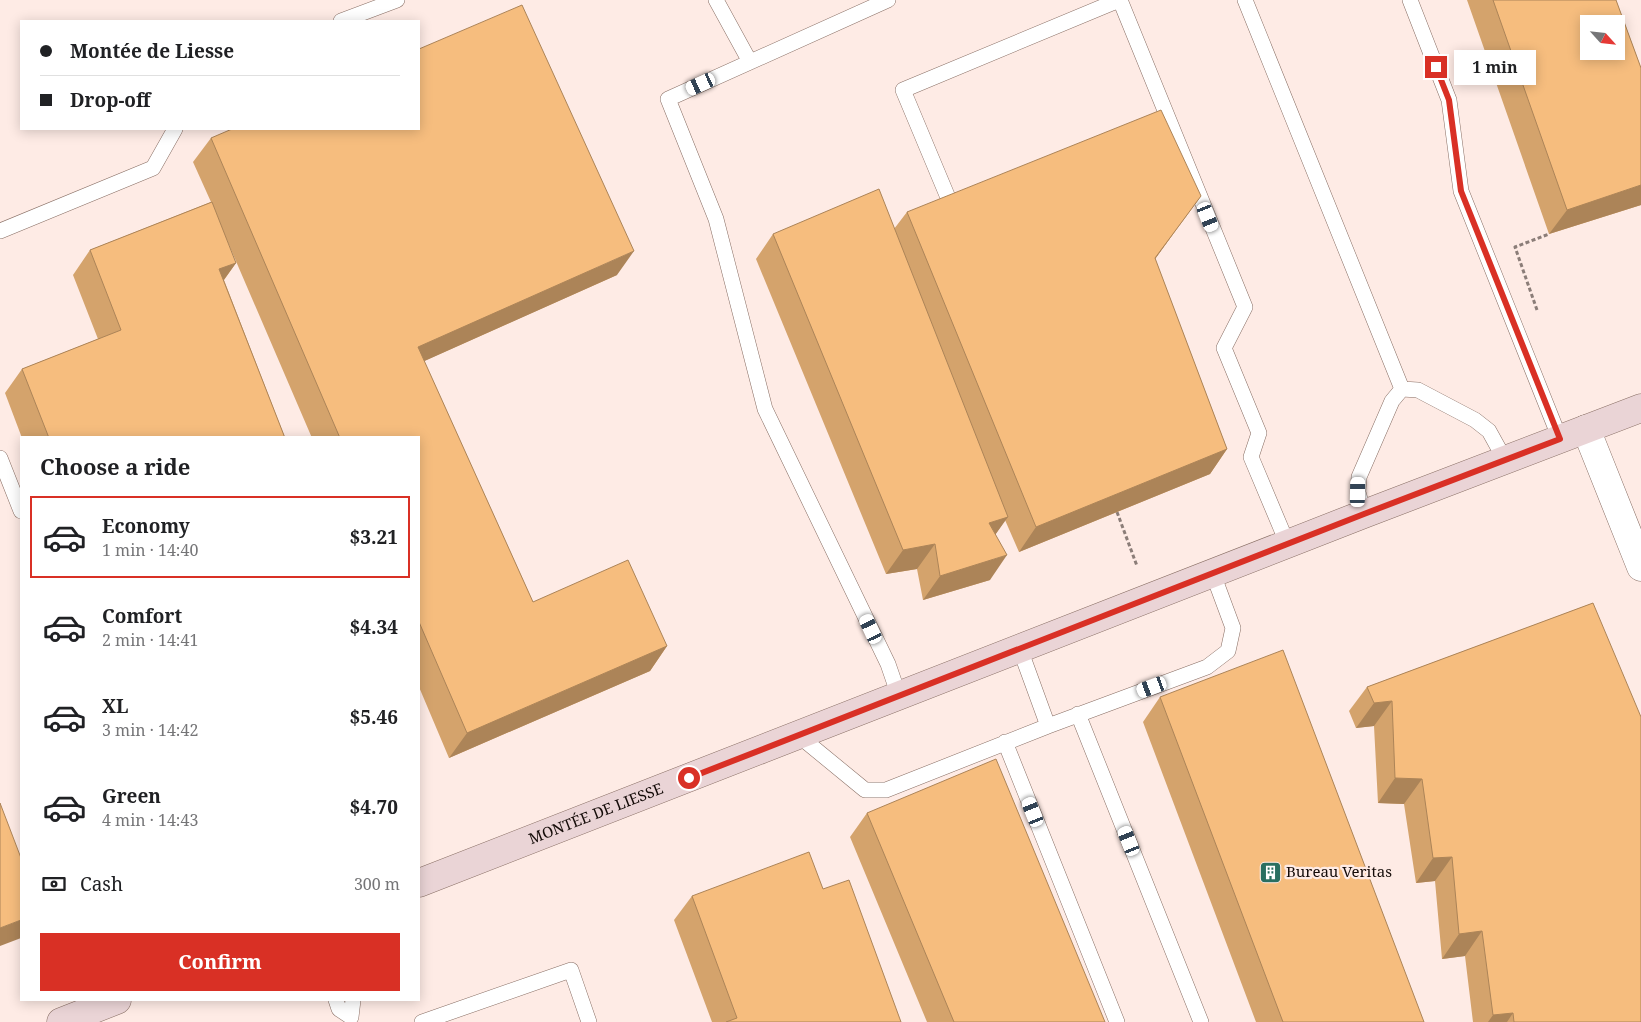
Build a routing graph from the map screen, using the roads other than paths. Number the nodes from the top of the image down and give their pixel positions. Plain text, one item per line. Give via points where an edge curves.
1 (396, 0) edge
2 (716, 0) edge
3 (888, 0) edge
4 (1119, 0) edge
5 (1245, 0) edge
6 (1410, 0) edge
7 (344, 20) edge
8 (750, 62) junction
9 (174, 130) edge
10 (948, 200) edge
11 (0, 231) edge
12 (1402, 388) junction
13 (1641, 408) edge
14 (1586, 429) junction
15 (1560, 439) junction
16 (0, 458) edge
17 (1505, 460) junction
18 (20, 509) edge
19 (1364, 514) junction
20 (1288, 545) junction
21 (1641, 567) edge
22 (1213, 574) junction
23 (1020, 649) junction
24 (899, 696) junction
25 (1078, 714) junction
26 (1048, 726) junction
27 (798, 736) junction
28 (1005, 742) junction
29 (420, 883) edge
30 (336, 1001) edge
31 (353, 1001) edge
32 (105, 1010) edge
33 (352, 1019) edge
34 (61, 1022) edge
35 (422, 1022) edge
36 (589, 1022) edge
37 (1117, 1022) edge
38 (1201, 1022) edge

1 - 7 lane
2 - 8 lane
3 - 8 lane
4 - 10 lane via 903,90
4 - 20 lane via 1245,307 1224,348 1259,434 1251,457
5 - 12 lane
6 - 15 lane via 1449,100 1461,191
8 - 24 lane via 668,99 716,219 765,409 888,664
9 - 11 lane via 153,168
12 - 17 lane via 1418,390 1475,420 1489,431
12 - 19 lane via 1392,401 1359,477 1358,492
13 - 14 street, MONTÉE DE LIESSE
14 - 15 street, MONTÉE DE LIESSE
14 - 21 street
15 - 17 street, MONTÉE DE LIESSE
16 - 18 lane
17 - 19 street, MONTÉE DE LIESSE
19 - 20 street, MONTÉE DE LIESSE
20 - 22 street, MONTÉE DE LIESSE
22 - 23 street, MONTÉE DE LIESSE
22 - 25 lane via 1233,628 1228,651 1207,667
23 - 24 street, MONTÉE DE LIESSE
23 - 26 lane
24 - 27 street, MONTÉE DE LIESSE
25 - 26 lane
25 - 38 lane
26 - 28 lane
27 - 28 lane via 865,790 886,790
27 - 29 street, MONTÉE DE LIESSE
28 - 37 lane
30 - 33 lane via 339,1009
31 - 33 lane
32 - 34 street
35 - 36 lane via 571,970

